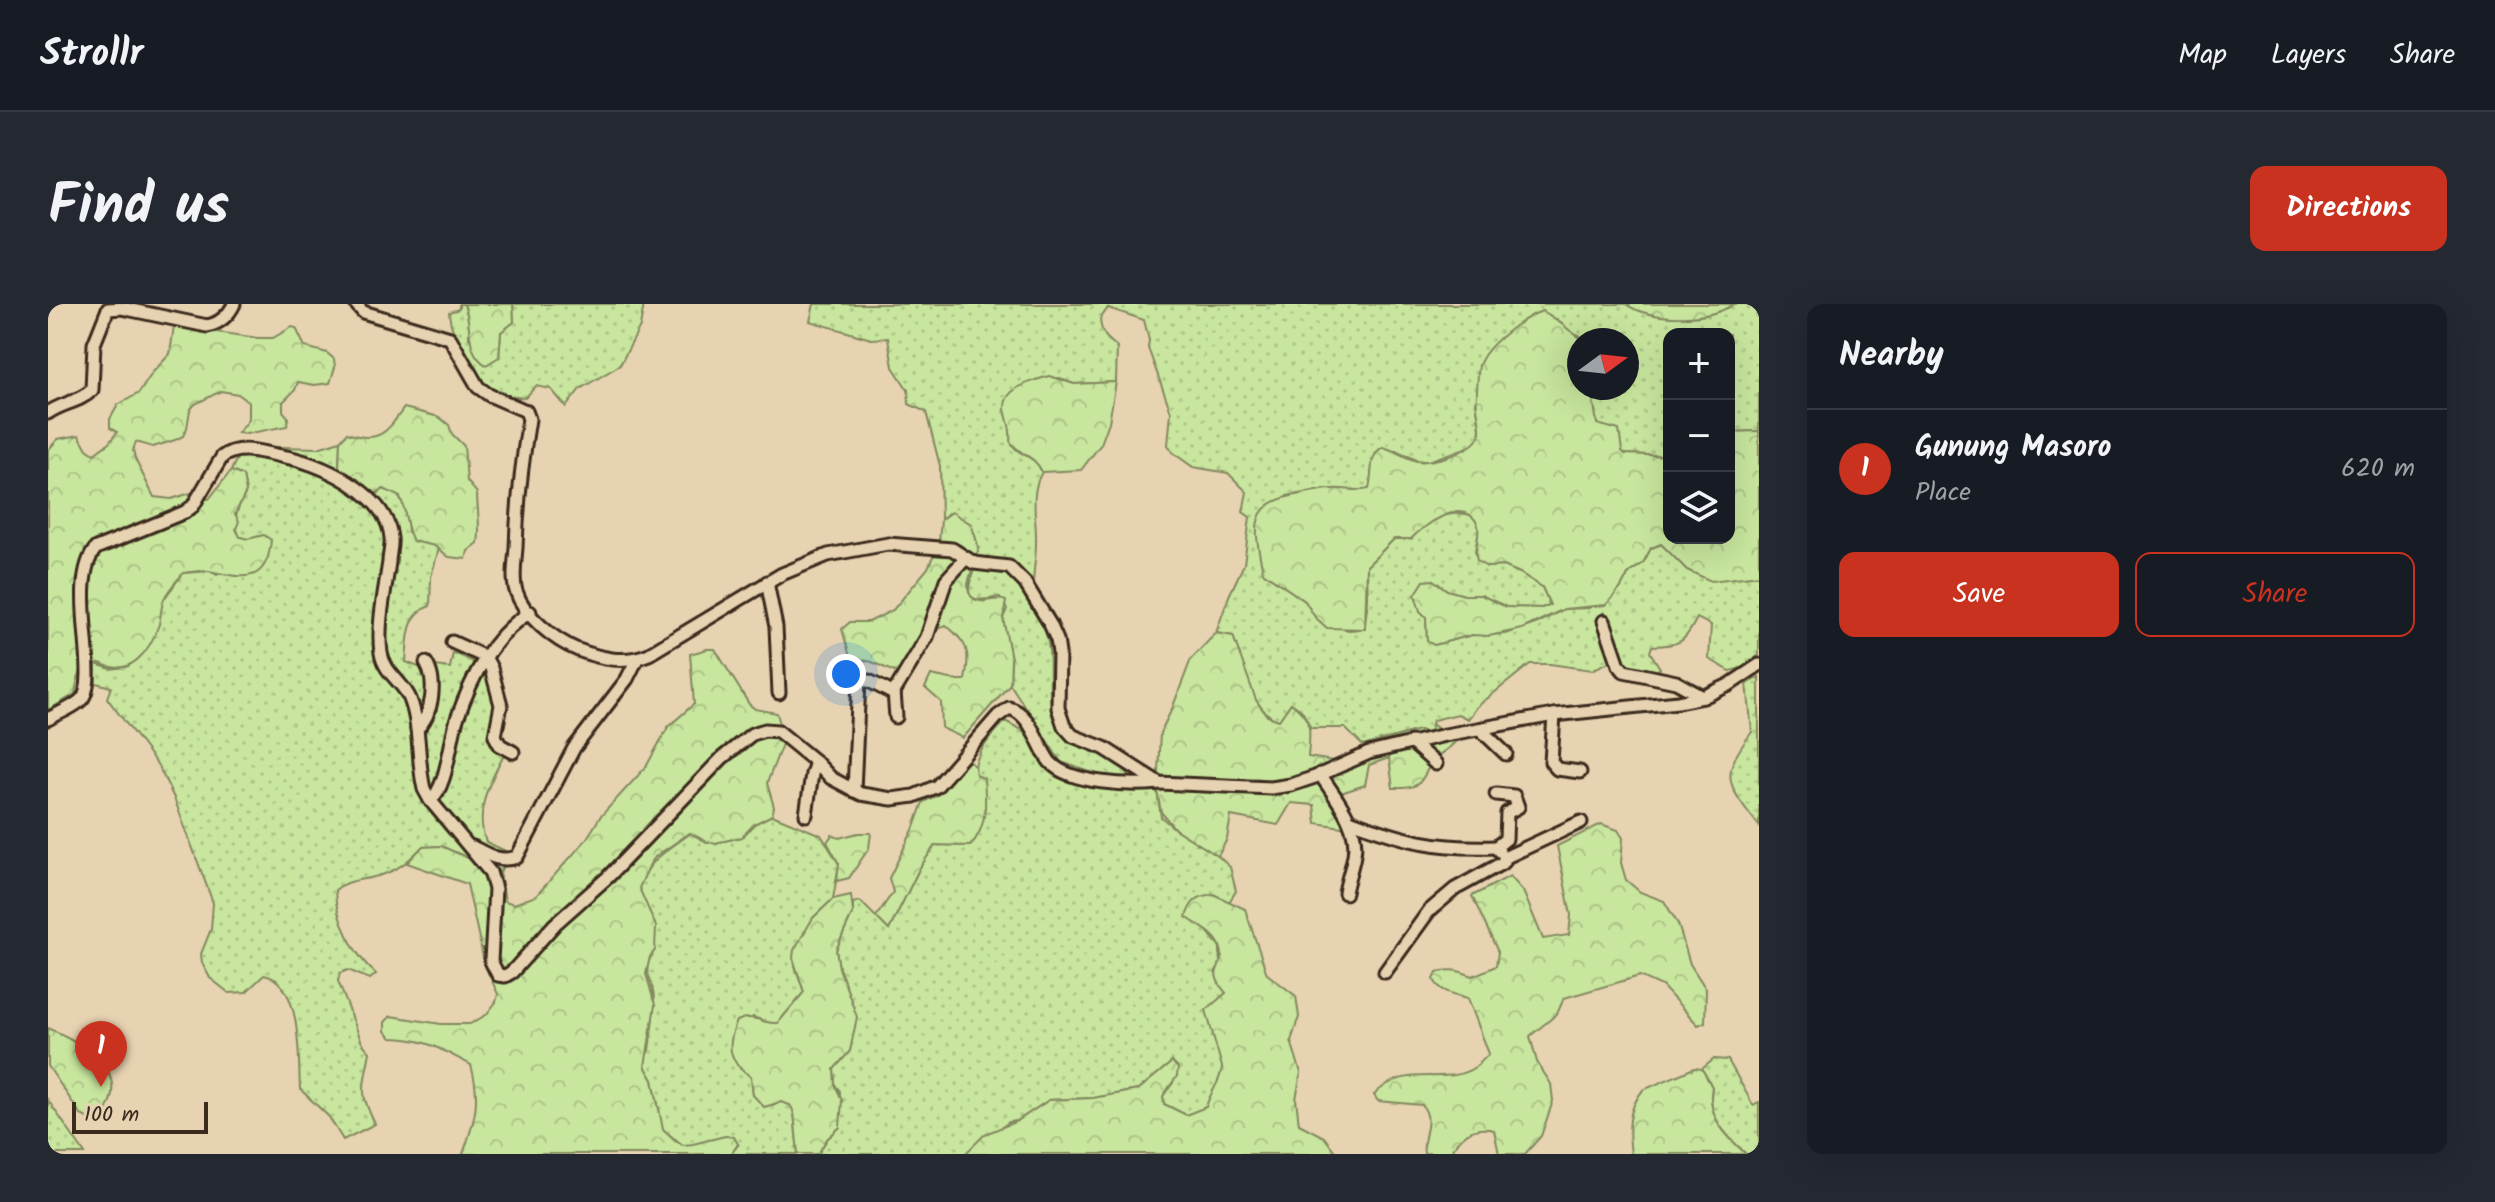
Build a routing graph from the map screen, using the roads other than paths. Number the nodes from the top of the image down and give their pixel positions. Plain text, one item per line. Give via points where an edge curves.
1 (234, 304) edge
2 (356, 304) edge
3 (48, 413) edge
4 (966, 558) junction
5 (767, 582) junction
6 (530, 612) junction
7 (1604, 621) dead end
8 (452, 642) dead end
9 (485, 657) junction
10 (637, 659) junction
11 (426, 663) dead end
12 (1759, 665) edge
13 (779, 693) dead end
14 (894, 694) junction
15 (1703, 697) junction
16 (1554, 715) junction
17 (896, 717) dead end
18 (48, 719) edge
19 (417, 729) junction
20 (1480, 729) junction
21 (1411, 742) junction
22 (513, 752) dead end
23 (1506, 754) dead end
24 (816, 762) junction
25 (1436, 764) dead end
26 (1580, 772) dead end
27 (1320, 774) junction
28 (1159, 783) junction
29 (854, 791) junction
30 (1496, 794) dead end
31 (430, 800) junction
32 (806, 815) dead end
33 (1349, 820) junction
34 (1581, 822) dead end
35 (467, 844) junction
36 (1496, 847) junction
37 (1504, 858) junction
38 (1345, 893) dead end
39 (1385, 972) dead end

1 - 3 street via 207,326 108,309 94,344 92,390
2 - 6 street via 363,312 450,338 478,387 527,413 515,584
4 - 5 street via 946,548 873,545 828,555
4 - 14 street via 946,580 927,637
4 - 28 street via 1014,570 1050,624 1059,653 1058,708 1067,730
5 - 10 street
5 - 13 street via 776,627
6 - 9 street via 499,636
6 - 10 street via 549,633 576,649 609,659
7 - 15 street via 1624,671 1676,682
8 - 9 street
9 - 22 street via 501,705 495,736
9 - 31 street via 458,717 440,788
10 - 35 street via 574,748 517,857 498,859
11 - 19 street via 432,695
12 - 15 street
14 - 17 street
14 - 29 street via 859,681
15 - 16 street
16 - 20 street
16 - 26 street via 1551,762 1557,769
18 - 19 street via 82,700 86,690 83,605 88,558 96,548 185,512 222,457 244,449 337,475 376,504 391,537 383,661 409,696
19 - 31 street via 421,778
20 - 21 street
20 - 23 street
21 - 25 street
21 - 27 street
24 - 29 street
24 - 32 street
24 - 35 street via 778,731 745,738 505,976 498,975 491,961 495,889 490,872
27 - 28 street via 1271,788
27 - 33 street
28 - 29 street via 1072,777 1051,762 1019,712 1009,708 937,786 892,799
30 - 36 street via 1514,796 1518,803 1507,813 1506,839
31 - 35 street
33 - 36 street via 1402,840 1457,849
33 - 38 street via 1355,847
34 - 37 street
36 - 37 street
37 - 39 street via 1429,911

